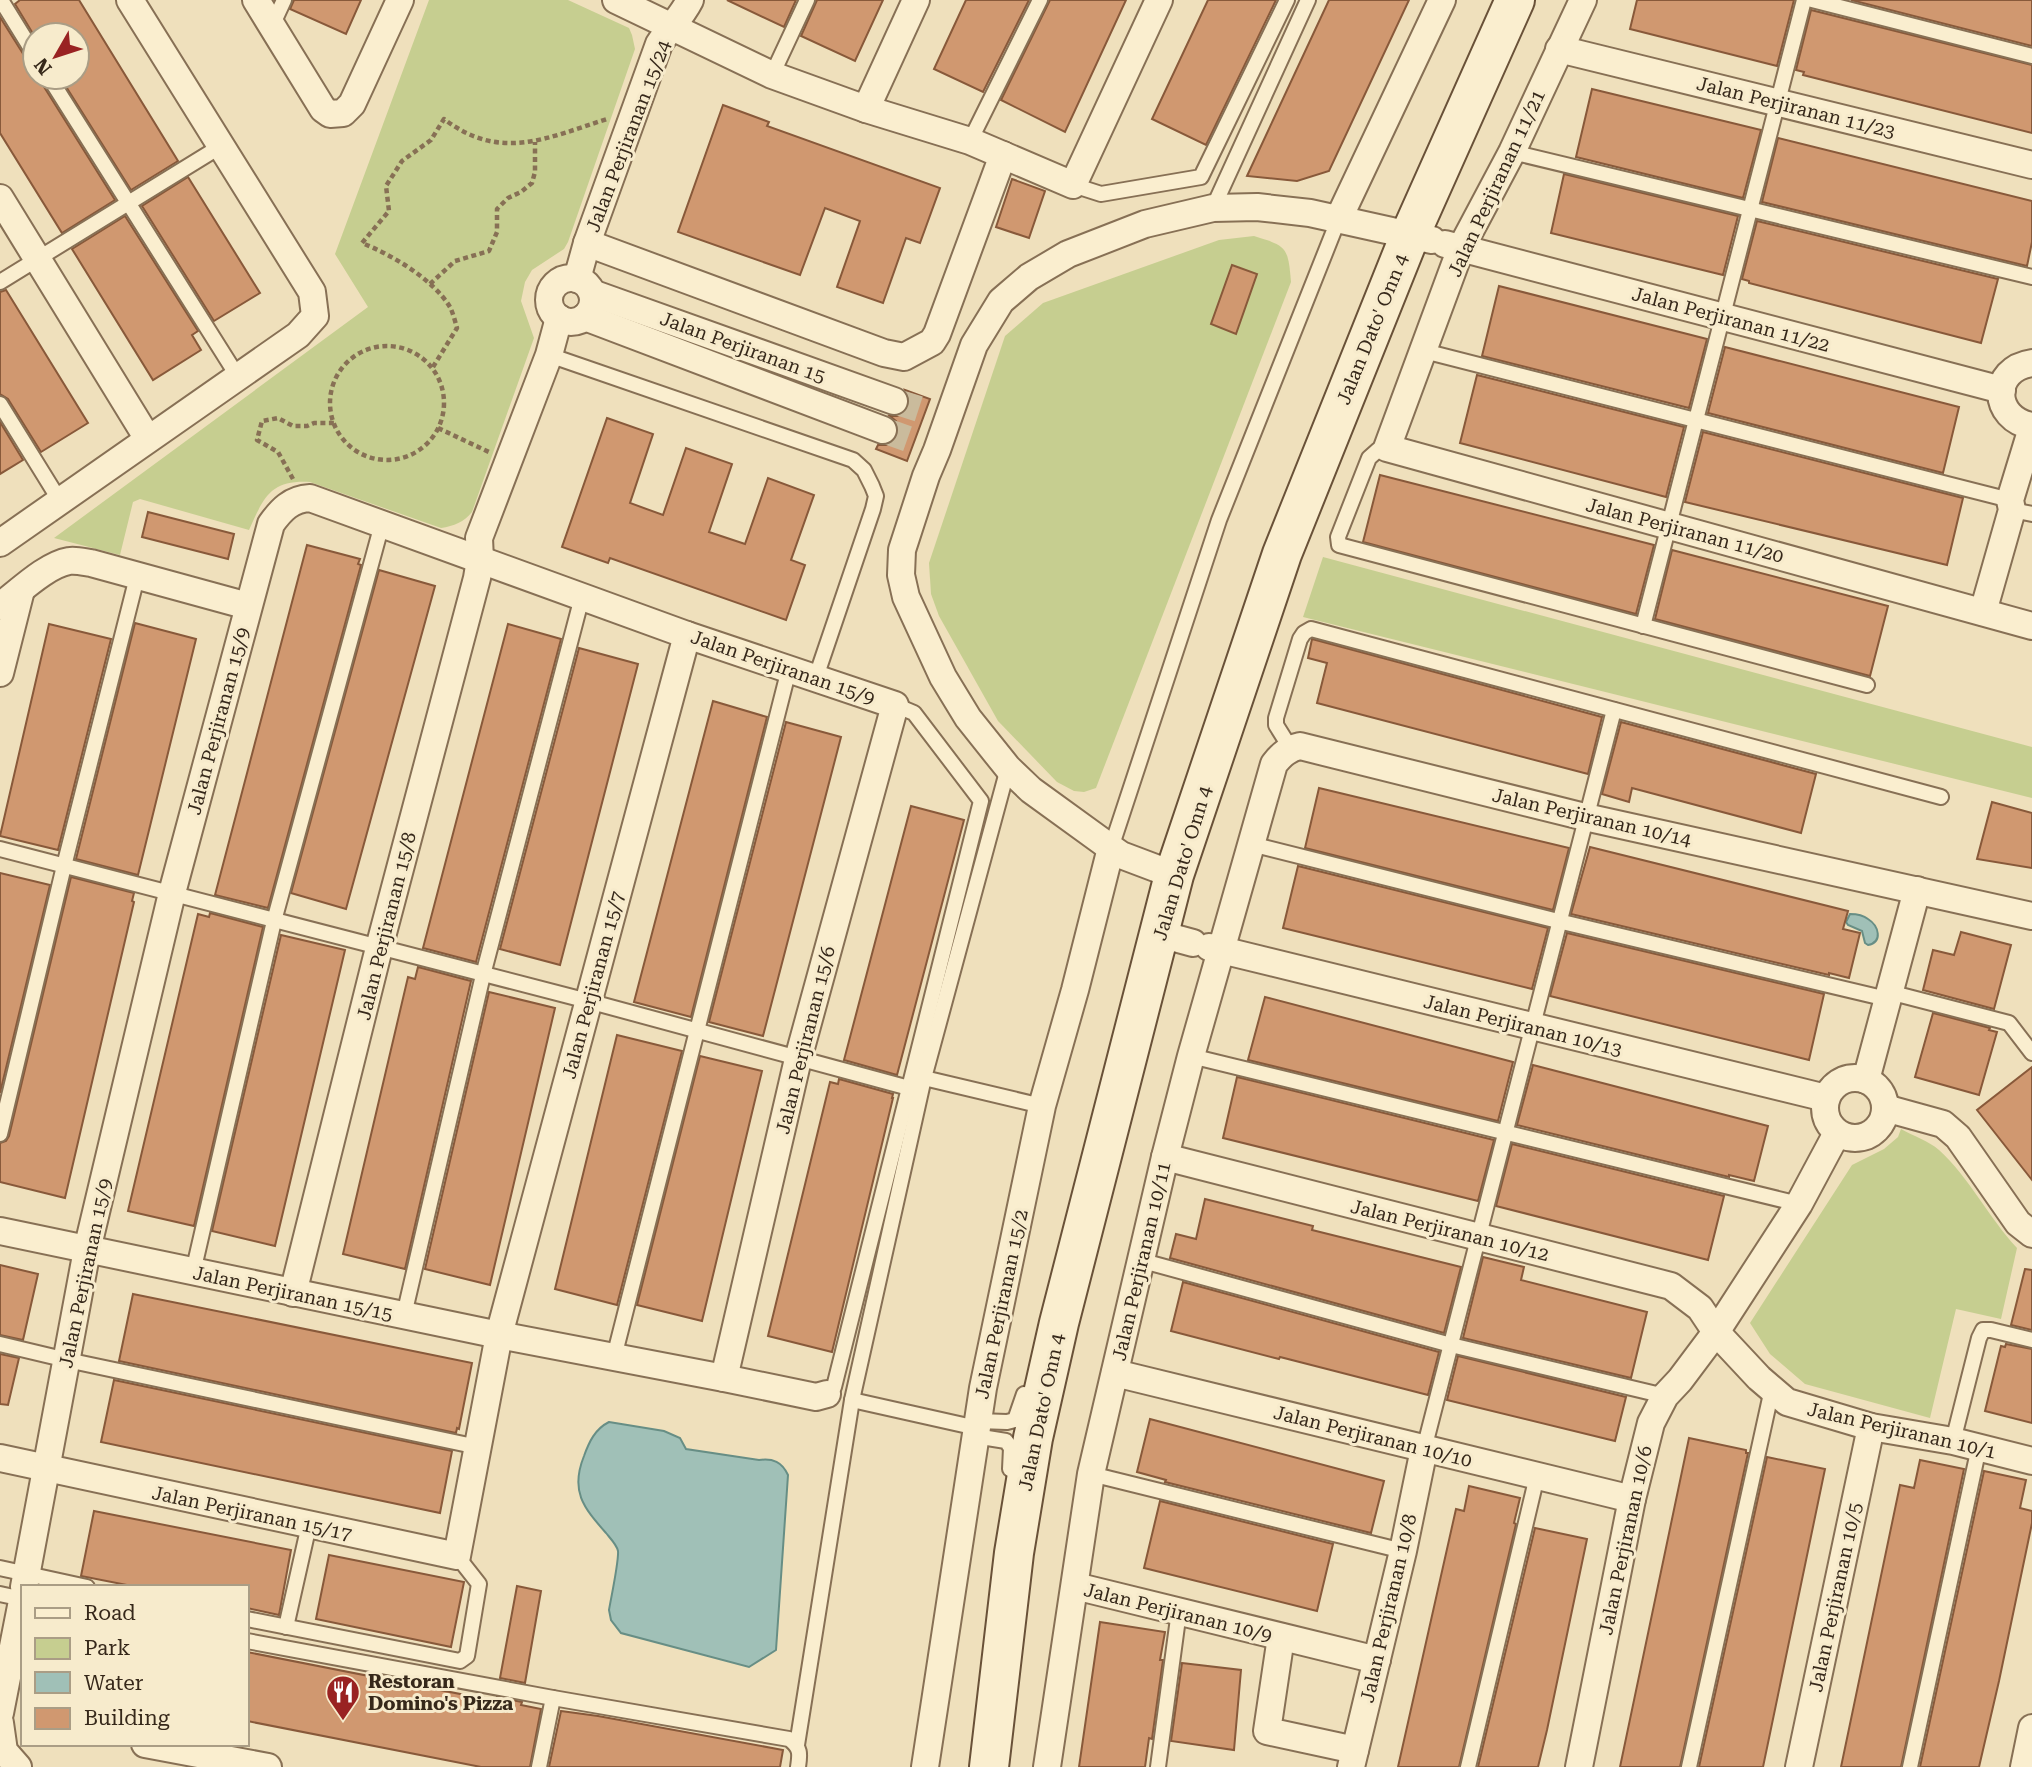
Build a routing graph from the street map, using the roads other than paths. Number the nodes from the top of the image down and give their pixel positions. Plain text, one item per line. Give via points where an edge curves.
1 (1, 0) edge
2 (130, 0) edge
3 (256, 0) edge
4 (284, 0) edge
5 (400, 0) edge
6 (616, 0) edge
7 (690, 0) edge
8 (807, 0) edge
9 (916, 0) edge
10 (1040, 0) edge
11 (1159, 0) edge
12 (1287, 0) edge
13 (1308, 0) edge
14 (1442, 0) edge
15 (1515, 0) edge
16 (1583, 0) edge
17 (1804, 0) edge
18 (1811, 0) edge
19 (272, 26) junction
20 (670, 27) junction
21 (21, 32) edge
22 (1559, 49) junction
23 (2032, 55) edge
24 (772, 75) junction
25 (58, 91) edge
26 (1778, 103) junction
27 (866, 109) junction
28 (970, 141) junction
29 (221, 146) junction
30 (1512, 152) junction
31 (1003, 155) junction
32 (2032, 166) edge
33 (1073, 185) junction
34 (0, 198) edge
35 (128, 203) junction
36 (1213, 208) junction
37 (1751, 210) junction
38 (1339, 218) junction
39 (1436, 241) junction
40 (587, 243) junction
41 (38, 259) junction
42 (2032, 277) edge
43 (0, 282) edge
44 (578, 302) junction
45 (1723, 317) junction
46 (1424, 351) junction
47 (549, 355) junction
48 (2032, 363) edge
49 (238, 377) junction
50 (2001, 390) junction
51 (894, 401) tunnel mouth
52 (0, 404) edge
53 (1697, 420) junction
54 (2032, 427) edge
55 (883, 430) tunnel mouth
56 (148, 439) junction
57 (1387, 448) junction
58 (508, 461) joint
59 (60, 501) junction
60 (2018, 508) edge
61 (382, 524) junction
62 (1669, 526) junction
63 (0, 543) edge
64 (480, 560) junction
65 (137, 577) junction
66 (582, 597) junction
67 (10, 598) edge
68 (248, 606) junction
69 (1983, 612) junction
70 (1643, 626) junction
71 (2032, 626) edge
72 (687, 635) junction
73 (789, 668) junction
74 (0, 673) edge
75 (816, 677) junction
76 (1867, 685) dead end
77 (895, 705) junction
78 (1614, 710) junction
79 (1282, 756) junction
80 (1008, 768) junction
81 (1941, 797) dead end
82 (1585, 817) junction
83 (1251, 844) junction
84 (1111, 848) junction
85 (0, 849) edge
86 (64, 866) junction
87 (1174, 875) junction
88 (1917, 890) junction
89 (172, 893) junction
90 (2032, 916) edge
91 (274, 921) junction
92 (1558, 921) junction
93 (1196, 944) junction
94 (379, 948) junction
95 (483, 975) junction
96 (1888, 996) junction
97 (588, 1001) junction
98 (1531, 1027) junction
99 (697, 1031) junction
100 (2032, 1053) edge
101 (1191, 1056) junction
102 (798, 1059) junction
103 (924, 1078) junction
104 (1866, 1080) junction
105 (909, 1088) junction
106 (1826, 1098) junction
107 (1042, 1106) junction
108 (1885, 1108) junction
109 (1504, 1133) junction
110 (1838, 1133) junction
111 (0, 1134) edge
112 (1166, 1157) junction
113 (1799, 1204) junction
114 (0, 1231) edge
115 (2032, 1234) edge
116 (1478, 1237) junction
117 (87, 1250) junction
118 (1143, 1261) junction
119 (192, 1272) junction
120 (293, 1293) junction
121 (404, 1315) junction
122 (1716, 1332) junction
123 (499, 1335) junction
124 (2032, 1340) edge
125 (0, 1344) edge
126 (1451, 1345) junction
127 (614, 1357) junction
128 (67, 1360) junction
129 (1115, 1373) junction
130 (1029, 1376) dead end
131 (724, 1378) junction
132 (1772, 1390) junction
133 (1665, 1396) junction
134 (840, 1397) junction
135 (1871, 1427) junction
136 (977, 1428) junction
137 (1953, 1441) junction
138 (478, 1447) junction
139 (1979, 1447) junction
140 (1424, 1449) junction
141 (0, 1458) edge
142 (2032, 1461) edge
143 (47, 1469) junction
144 (1091, 1474) junction
145 (1537, 1476) junction
146 (1632, 1499) junction
147 (309, 1525) junction
148 (1403, 1551) junction
149 (1014, 1553) junction
150 (457, 1556) junction
151 (0, 1568) edge
152 (25, 1585) edge
153 (1075, 1586) junction
154 (21, 1588) edge
155 (21, 1591) edge
156 (0, 1594) edge
157 (21, 1606) edge
158 (1179, 1611) junction
159 (248, 1619) edge
160 (286, 1627) junction
161 (1281, 1637) junction
162 (248, 1641) edge
163 (1377, 1660) junction
164 (553, 1698) junction
165 (0, 1715) edge
166 (21, 1720) edge
167 (0, 1723) edge
168 (2032, 1728) edge
169 (797, 1745) junction
170 (156, 1746) edge
171 (1353, 1759) edge
172 (18, 1767) edge
173 (268, 1767) edge
174 (539, 1767) edge
175 (798, 1767) edge
176 (925, 1767) edge
177 (989, 1767) edge
178 (1047, 1767) edge
179 (1158, 1767) edge
180 (1468, 1767) edge
181 (1579, 1767) edge
182 (1689, 1767) edge
183 (1799, 1767) edge
184 (1910, 1767) edge
185 (2024, 1767) edge

1 - 21 lane
2 - 29 street
3 - 19 street
4 - 19 lane
5 - 19 street via 352,104 343,113 330,114 323,109
6 - 20 street
7 - 20 street, Jalan Perjiranan 15/24
8 - 24 lane
9 - 27 street
10 - 28 lane
11 - 33 street
12 - 33 lane via 1201,177 1101,194
13 - 36 lane
14 - 38 street
15 - 39 main road, Jalan Dato' Onn 4
16 - 22 street, Jalan Perjiranan 11/21
17 - 26 lane
18 - 23 lane
20 - 24 street
20 - 40 street, Jalan Perjiranan 15/24 via 659,44
22 - 26 street, Jalan Perjiranan 11/23
22 - 30 street, Jalan Perjiranan 11/21
24 - 27 street
25 - 35 lane
26 - 32 street, Jalan Perjiranan 11/23
26 - 37 lane
27 - 28 street
28 - 31 street
29 - 35 lane
29 - 49 street via 312,292 315,316 298,335
30 - 37 lane
30 - 39 street, Jalan Perjiranan 11/21
31 - 33 street
31 - 40 street via 937,334 932,342 904,357 884,354
34 - 41 street
35 - 41 lane
35 - 49 lane
36 - 38 street, Jalan Perjiranan 11/22 via 1257,206
36 - 80 street, Jalan Perjiranan 11/22 via 1145,224 1068,254 1029,277 1001,301 974,345 926,445 926,476 902,550 906,597 943,677
37 - 42 lane
37 - 45 lane
38 - 39 street, Jalan Perjiranan 11/22
38 - 84 lane via 1219,520
39 - 45 street, Jalan Perjiranan 11/22
39 - 46 street, Jalan Perjiranan 11/21
39 - 87 main road, Jalan Dato' Onn 4 via 1282,554
40 - 44 street, Jalan Perjiranan 15/24
41 - 43 lane
41 - 56 street
44 - 47 street, Jalan Perjiranan 15/24
44 - 51 street, Jalan Perjiranan 15
44 - 55 street, Jalan Perjiranan 15
45 - 50 street, Jalan Perjiranan 11/22
45 - 53 lane
46 - 53 lane
46 - 57 street, Jalan Perjiranan 11/21
47 - 58 street, Jalan Perjiranan 15/24
47 - 75 lane via 853,460 864,470 876,496 873,509
48 - 50 street via 2009,373
49 - 56 street
50 - 54 street via 2001,400 2012,419
52 - 59 lane
53 - 60 lane
53 - 62 lane
54 - 60 street
56 - 59 street
57 - 62 street, Jalan Perjiranan 11/20
57 - 70 lane via 1369,458 1338,537 1339,545
58 - 64 street, Jalan Perjiranan 15/8 via 479,538
59 - 63 street
60 - 69 street
61 - 64 street, Jalan Perjiranan 15/9
61 - 68 street, Jalan Perjiranan 15/9 via 310,498 290,503 271,524
61 - 91 lane
62 - 69 street, Jalan Perjiranan 11/20
62 - 70 lane
64 - 66 street, Jalan Perjiranan 15/9
64 - 94 street, Jalan Perjiranan 15/8
65 - 67 street via 72,560 58,564
65 - 68 street
65 - 86 lane
66 - 72 street, Jalan Perjiranan 15/9
66 - 95 lane
67 - 74 street
68 - 89 street, Jalan Perjiranan 15/9
69 - 71 street, Jalan Perjiranan 11/20
70 - 76 lane
72 - 73 street, Jalan Perjiranan 15/9
72 - 97 street, Jalan Perjiranan 15/7
73 - 75 street, Jalan Perjiranan 15/9
73 - 99 lane
75 - 77 street, Jalan Perjiranan 15/9
77 - 102 street, Jalan Perjiranan 15/6
77 - 105 lane via 914,713 981,801
78 - 79 lane via 1311,629 1300,639 1276,718
78 - 81 lane
78 - 82 lane
79 - 82 street, Jalan Perjiranan 10/14 via 1300,746
79 - 83 street, Jalan Perjiranan 10/11
80 - 84 street, Jalan Perjiranan 11/22
80 - 103 lane
82 - 88 street, Jalan Perjiranan 10/14
82 - 92 lane
83 - 92 lane
83 - 93 street, Jalan Perjiranan 10/11
84 - 87 street, Jalan Perjiranan 11/22
84 - 107 street, Jalan Perjiranan 15/2
85 - 86 lane
86 - 89 lane
86 - 111 lane
87 - 93 main road, Jalan Dato' Onn 4
88 - 90 street, Jalan Perjiranan 10/14
88 - 96 street
89 - 91 lane
89 - 117 street, Jalan Perjiranan 15/9
91 - 94 lane
91 - 119 lane
92 - 96 lane
92 - 98 lane
93 - 98 street, Jalan Perjiranan 10/13
93 - 101 street, Jalan Perjiranan 10/11
93 - 149 main road, Jalan Dato' Onn 4 via 1050,1333
94 - 95 lane
94 - 120 street, Jalan Perjiranan 15/8
95 - 97 lane
95 - 121 lane
96 - 100 lane via 2009,1023
96 - 104 street
97 - 99 lane
97 - 123 street, Jalan Perjiranan 15/7
98 - 106 street, Jalan Perjiranan 10/13
98 - 109 lane
99 - 102 lane
99 - 127 lane
101 - 109 lane
101 - 112 street, Jalan Perjiranan 10/11
102 - 105 lane
102 - 131 street, Jalan Perjiranan 15/6
103 - 107 lane
103 - 134 lane
104 - 106 street via 1838,1082
104 - 108 street via 1880,1091
105 - 134 lane via 834,1387
106 - 110 street via 1826,1118
107 - 136 street, Jalan Perjiranan 15/2
108 - 110 street via 1879,1126 1865,1137
108 - 115 street via 1950,1130 2018,1223
109 - 113 lane
109 - 116 lane
110 - 113 street, Jalan Perjiranan 10/6
112 - 116 street, Jalan Perjiranan 10/12
112 - 118 street, Jalan Perjiranan 10/11
113 - 122 street, Jalan Perjiranan 10/6
114 - 117 street, Jalan Perjiranan 15/15
116 - 122 street, Jalan Perjiranan 10/12 via 1671,1286 1700,1308
116 - 126 lane
117 - 119 street, Jalan Perjiranan 15/15
117 - 128 street, Jalan Perjiranan 15/9
118 - 126 lane
118 - 129 street, Jalan Perjiranan 10/11
119 - 120 street, Jalan Perjiranan 15/15
120 - 121 street, Jalan Perjiranan 15/15
121 - 123 street, Jalan Perjiranan 15/15
122 - 132 street, Jalan Perjiranan 10/1
122 - 133 street, Jalan Perjiranan 10/6
123 - 127 street, Jalan Perjiranan 15/15
123 - 138 street, Jalan Perjiranan 15/7
124 - 137 lane via 1983,1330
125 - 128 lane
126 - 133 lane
126 - 140 lane
127 - 131 street, Jalan Perjiranan 15/15
128 - 138 lane
128 - 143 street, Jalan Perjiranan 15/9
129 - 140 street, Jalan Perjiranan 10/10
129 - 144 street, Jalan Perjiranan 10/11
130 - 136 lane via 1014,1420
131 - 134 street, Jalan Perjiranan 15/15 via 816,1397
132 - 135 street, Jalan Perjiranan 10/1 via 1787,1402
132 - 182 lane
133 - 146 street, Jalan Perjiranan 10/6 via 1651,1423
134 - 136 lane
134 - 169 lane
135 - 137 street, Jalan Perjiranan 10/1
135 - 183 street, Jalan Perjiranan 10/5
136 - 149 lane via 1012,1448 1006,1526
136 - 176 street, Jalan Perjiranan 15/2
137 - 139 street, Jalan Perjiranan 10/1
138 - 150 street, Jalan Perjiranan 15/7
139 - 142 street, Jalan Perjiranan 10/1
139 - 184 lane
140 - 145 street, Jalan Perjiranan 10/10
140 - 148 street, Jalan Perjiranan 10/8
141 - 143 street, Jalan Perjiranan 15/17
143 - 147 street, Jalan Perjiranan 15/17
143 - 152 street, Jalan Perjiranan 15/9
144 - 148 lane
144 - 153 street, Jalan Perjiranan 10/11
145 - 146 street, Jalan Perjiranan 10/10
145 - 180 lane
146 - 181 street, Jalan Perjiranan 10/6
147 - 150 street, Jalan Perjiranan 15/17
147 - 160 lane
148 - 163 street, Jalan Perjiranan 10/8
149 - 177 main road, Jalan Dato' Onn 4
150 - 160 lane via 479,1584 467,1656 460,1661
151 - 154 lane
153 - 158 street, Jalan Perjiranan 10/9
153 - 178 street, Jalan Perjiranan 10/11
155 - 156 lane
157 - 165 street, Jalan Perjiranan 15/9
158 - 161 street, Jalan Perjiranan 10/9
158 - 179 lane
159 - 160 lane
161 - 163 street, Jalan Perjiranan 10/9
161 - 171 street, Jalan Perjiranan 10/9 via 1267,1731
162 - 164 lane
163 - 171 street, Jalan Perjiranan 10/8
164 - 169 lane via 789,1739
164 - 174 lane
165 - 166 street
167 - 172 street via 4,1751
168 - 185 street
169 - 175 lane
170 - 173 street

